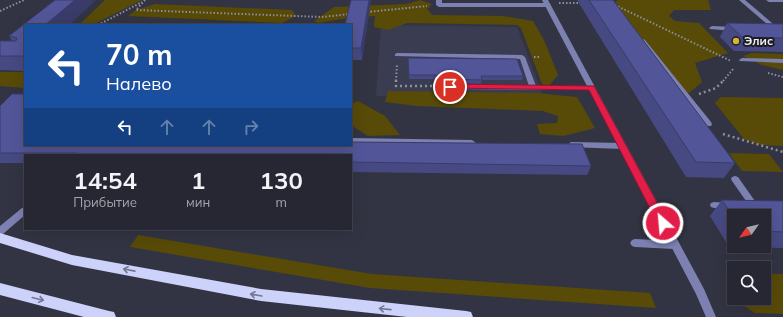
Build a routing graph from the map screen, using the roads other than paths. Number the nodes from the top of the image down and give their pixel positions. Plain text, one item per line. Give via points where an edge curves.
1 (742, 0) edge
2 (769, 0) edge
3 (783, 0) edge
4 (439, 2) edge
5 (547, 3) edge
6 (712, 28) dead end
7 (740, 29) edge
8 (769, 29) edge
9 (776, 29) junction
10 (783, 29) edge
11 (638, 35) edge
12 (397, 56) road end
13 (742, 60) dead end
14 (783, 61) edge
15 (450, 87) road end
16 (533, 87) junction
17 (592, 88) junction
18 (708, 124) edge
19 (352, 141) edge
20 (480, 143) edge
21 (563, 145) edge
22 (622, 146) junction
23 (734, 179) edge
24 (714, 205) dead end
25 (24, 211) edge
26 (0, 230) edge
27 (0, 238) edge
28 (634, 243) dead end
29 (674, 246) junction
30 (0, 289) edge
31 (109, 317) edge
32 (466, 317) edge
33 (711, 317) edge

1 - 9 street
2 - 3 street
4 - 5 street
5 - 17 street
6 - 7 street
8 - 9 street
9 - 10 street
11 - 18 street
12 - 16 street via 522,57
13 - 14 street
15 - 16 street
16 - 17 street
17 - 22 street
19 - 20 street
21 - 22 street
22 - 29 street
23 - 24 street via 758,206
25 - 26 street
32 -> 27 main road via 261,296 72,260
28 - 29 street
29 - 33 street
30 -> 31 main road

